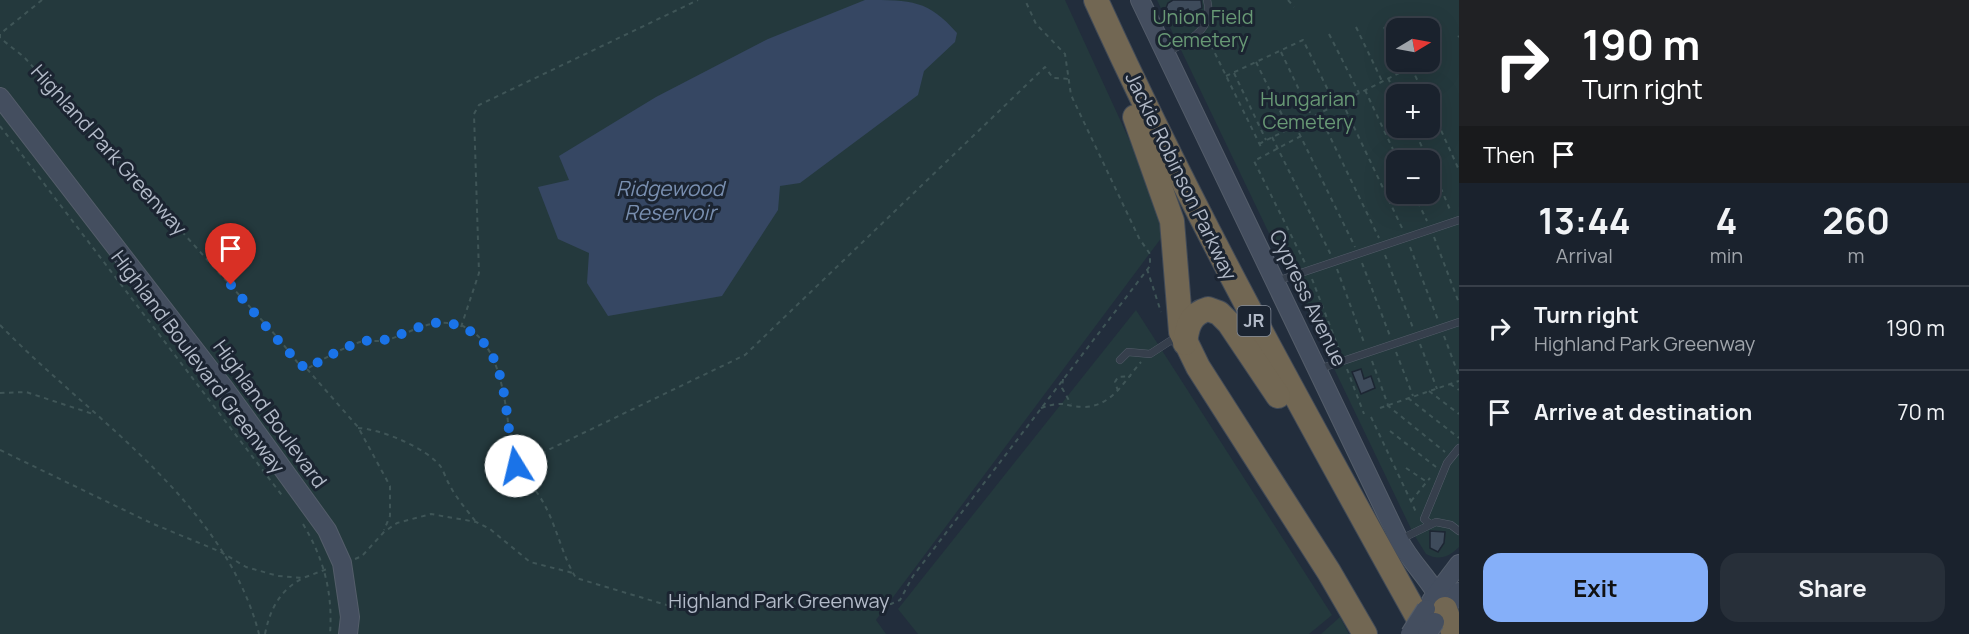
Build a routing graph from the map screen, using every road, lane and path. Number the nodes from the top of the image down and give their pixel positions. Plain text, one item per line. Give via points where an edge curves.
1 (42, 0) edge
2 (698, 0) edge
3 (1024, 0) edge
4 (1081, 0) edge
5 (1096, 0) edge
6 (1140, 0) edge
7 (1207, 0) edge
8 (1288, 0) edge
9 (1294, 7) dead end
10 (1356, 27) dead end
11 (1384, 27) dead end
12 (1203, 30) junction
13 (1386, 32) edge
14 (0, 34) edge
15 (1329, 34) dead end
16 (1280, 51) junction
17 (1165, 53) junction
18 (1256, 62) junction
19 (1400, 72) edge
20 (1233, 73) junction
21 (1227, 76) junction
22 (1388, 78) junction
23 (1070, 79) junction
24 (1382, 81) junction
25 (1391, 84) edge
26 (1365, 90) junction
27 (1359, 93) junction
28 (0, 97) edge
29 (1335, 104) dead end
30 (1132, 109) junction
31 (1318, 114) junction
32 (1312, 117) junction
33 (1295, 125) junction
34 (0, 126) edge
35 (1440, 128) edge
36 (1289, 129) junction
37 (1301, 136) junction
38 (1272, 137) junction
39 (1266, 140) junction
40 (1259, 144) junction
41 (1261, 147) dead end
42 (1278, 149) junction
43 (1393, 150) edge
44 (1459, 170) edge
45 (1440, 185) edge
46 (1419, 204) edge
47 (1457, 221) edge
48 (1431, 230) junction
49 (1382, 247) junction
50 (1359, 255) junction
51 (1334, 263) junction
52 (1147, 269) junction
53 (1308, 271) junction
54 (1275, 282) junction
55 (1153, 292) dead end
56 (1459, 303) edge
57 (1459, 322) edge
58 (0, 325) edge
59 (461, 327) junction
60 (1416, 336) junction
61 (1185, 343) junction
62 (1393, 344) junction
63 (1368, 353) junction
64 (1150, 354) junction
65 (1120, 360) dead end
66 (1344, 361) junction
67 (307, 369) junction
68 (1317, 370) junction
69 (1131, 375) junction
70 (1063, 378) junction
71 (1459, 381) edge
72 (1450, 384) junction
73 (1437, 388) junction
74 (1459, 390) edge
75 (1118, 391) junction
76 (1429, 391) junction
77 (0, 393) edge
78 (1278, 396) junction
79 (1413, 396) junction
80 (1408, 398) junction
81 (1071, 404) junction
82 (1387, 405) junction
83 (1380, 408) dead end
84 (1040, 409) junction
85 (1364, 414) dead end
86 (1459, 414) edge
87 (96, 415) junction
88 (1371, 417) dead end
89 (358, 428) junction
90 (1390, 431) dead end
91 (1459, 438) edge
92 (1459, 448) edge
93 (0, 450) edge
94 (1450, 460) junction
95 (516, 466) junction
96 (1406, 468) dead end
97 (1432, 476) dead end
98 (1427, 483) junction
99 (287, 501) dead end
100 (1411, 501) junction
101 (299, 517) dead end
102 (476, 522) junction
103 (1427, 526) junction
104 (1459, 531) edge
105 (384, 532) junction
106 (1399, 540) junction
107 (221, 552) junction
108 (359, 557) dead end
109 (1459, 564) edge
110 (325, 570) junction
111 (573, 573) junction
112 (303, 578) junction
113 (1439, 616) edge
114 (259, 634) edge
115 (265, 634) edge
116 (330, 634) edge
117 (348, 634) edge
118 (1365, 634) edge
119 (1410, 634) edge

1 - 14 path, Highland Park Greenway
2 - 59 path via 479,105 474,114 478,273
3 - 23 path via 1036,24 1065,54
4 - 30 highway, Jackie Robinson Parkway / JR
5 - 113 highway, Jackie Robinson Parkway / JR via 1147,112 1269,350
6 - 17 street, Cypress Avenue
7 - 12 lane
8 - 9 path
10 - 24 path
11 - 13 path
12 - 17 lane
12 - 21 path
14 - 67 path, Highland Park Greenway via 294,360
15 - 27 path
16 - 18 path
16 - 29 path via 1303,40
16 - 32 path
17 - 54 street, Cypress Avenue
18 - 20 path
18 - 36 path
19 - 22 path
20 - 21 path
20 - 39 path
21 - 40 path
22 - 24 path
22 - 25 path
23 - 52 path via 1076,107 1150,254
23 - 95 path via 1053,78 1045,67 745,355
24 - 26 path
26 - 27 path
26 - 43 path
27 - 31 path
28 - 117 street, Highland Boulevard via 218,380 327,530 342,563 350,617
30 - 61 highway via 1172,221 1179,323
30 - 78 highway, Jackie Robinson Parkway / JR
31 - 32 path
31 - 49 path
32 - 33 path
33 - 36 path
33 - 37 path
34 - 99 path, Highland Boulevard Greenway
35 - 44 path
36 - 38 path
37 - 42 path
37 - 50 path
38 - 39 path
38 - 42 path
39 - 40 path
40 - 41 path
42 - 51 path
42 - 53 path via 1254,161
45 - 47 path
46 - 48 path
47 - 48 lane
48 - 49 lane
48 - 56 path
49 - 50 lane
49 - 60 path
50 - 51 lane
50 - 62 path
51 - 53 lane
51 - 63 path
52 - 55 path
52 - 70 path, Highland Park Greenway
53 - 54 lane
53 - 66 path
54 - 68 street, Cypress Avenue
57 - 60 lane
58 - 87 path
59 - 67 path via 442,322 385,341 362,342
59 - 95 path via 481,338 495,363
60 - 62 lane
60 - 73 path
61 - 64 lane via 1170,341
61 - 78 highway via 1189,324 1198,313 1208,309 1219,313
61 - 118 highway
62 - 63 lane
62 - 79 path
63 - 66 lane
63 - 82 path
64 - 65 lane via 1128,351
64 - 69 path
66 - 68 lane
66 - 85 path
67 - 89 path, Highland Park Greenway
68 - 106 street, Cypress Avenue
69 - 75 path
69 - 75 path via 1118,376
70 - 81 path via 1062,388
70 - 84 path, Highland Park Greenway
71 - 72 path
72 - 73 path
72 - 74 path
73 - 76 path
75 - 81 path via 1089,406
76 - 79 path
76 - 86 path
77 - 87 path via 26,392
78 - 119 highway, Jackie Robinson Parkway / JR
79 - 80 path
80 - 82 path
80 - 91 path
81 - 84 path via 1056,403
82 - 83 path
82 - 94 path
84 - 111 path, Highland Park Greenway via 896,602 670,606 583,581
87 - 107 path via 177,490
88 - 100 path
89 - 102 path via 373,429 414,446 431,458 441,467 449,486
89 - 105 path, Highland Park Greenway via 390,486 390,516
90 - 94 path via 1438,469
92 - 94 lane
93 - 107 path via 151,523
94 - 103 lane via 1424,519
95 - 111 path via 538,495
96 - 98 path
97 - 98 path
98 - 100 path
100 - 103 path
101 - 110 path
102 - 105 path via 431,514 398,523
102 - 111 path via 530,562
103 - 104 lane via 1443,523
103 - 106 lane
105 - 108 path
106 - 113 street, Cypress Avenue
107 - 112 path via 261,573
107 - 114 path via 253,611
109 - 113 street
110 - 112 path
110 - 116 path via 332,610
112 - 115 path via 286,587 273,606
113 - 119 street, bridge

